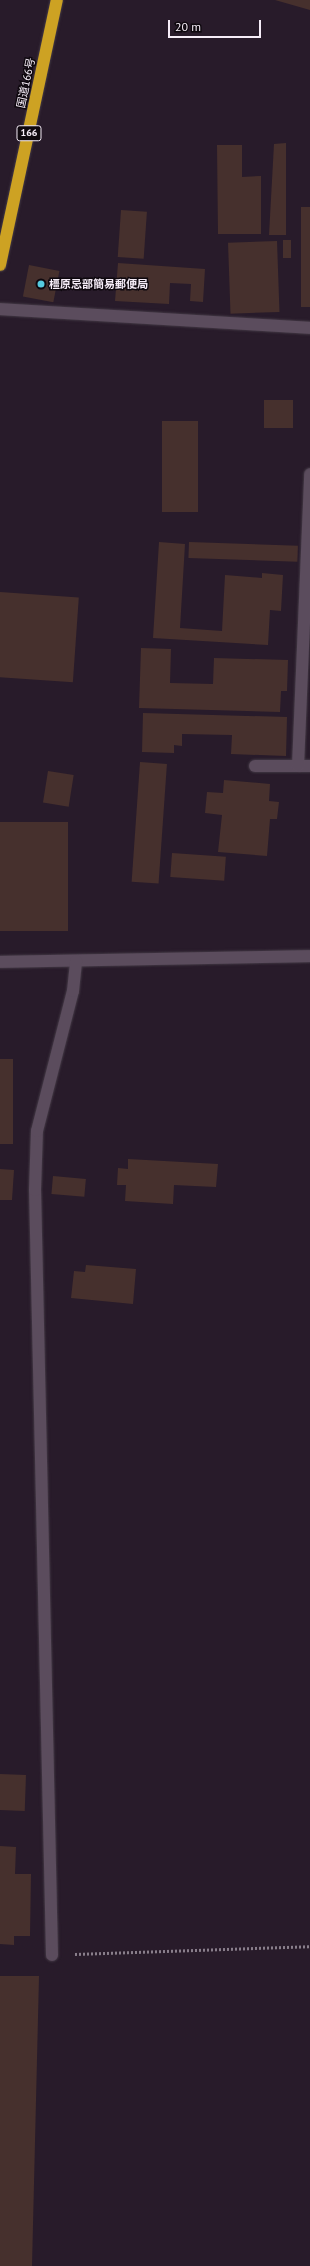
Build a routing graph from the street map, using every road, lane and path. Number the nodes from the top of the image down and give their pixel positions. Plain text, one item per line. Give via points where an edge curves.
1 (57, 0) edge
2 (0, 265) edge
3 (0, 309) edge
4 (310, 328) edge
5 (310, 474) edge
6 (255, 766) dead end
7 (304, 766) edge
8 (310, 956) edge
9 (76, 961) junction
10 (0, 962) edge
11 (310, 1946) edge
12 (52, 1955) joint

1 - 2 highway, 国道166号 / 166
3 - 4 street
5 - 7 street
6 - 7 street
8 - 9 street
9 - 10 street
9 - 12 street via 73,991 38,1131 35,1190
11 - 12 path

